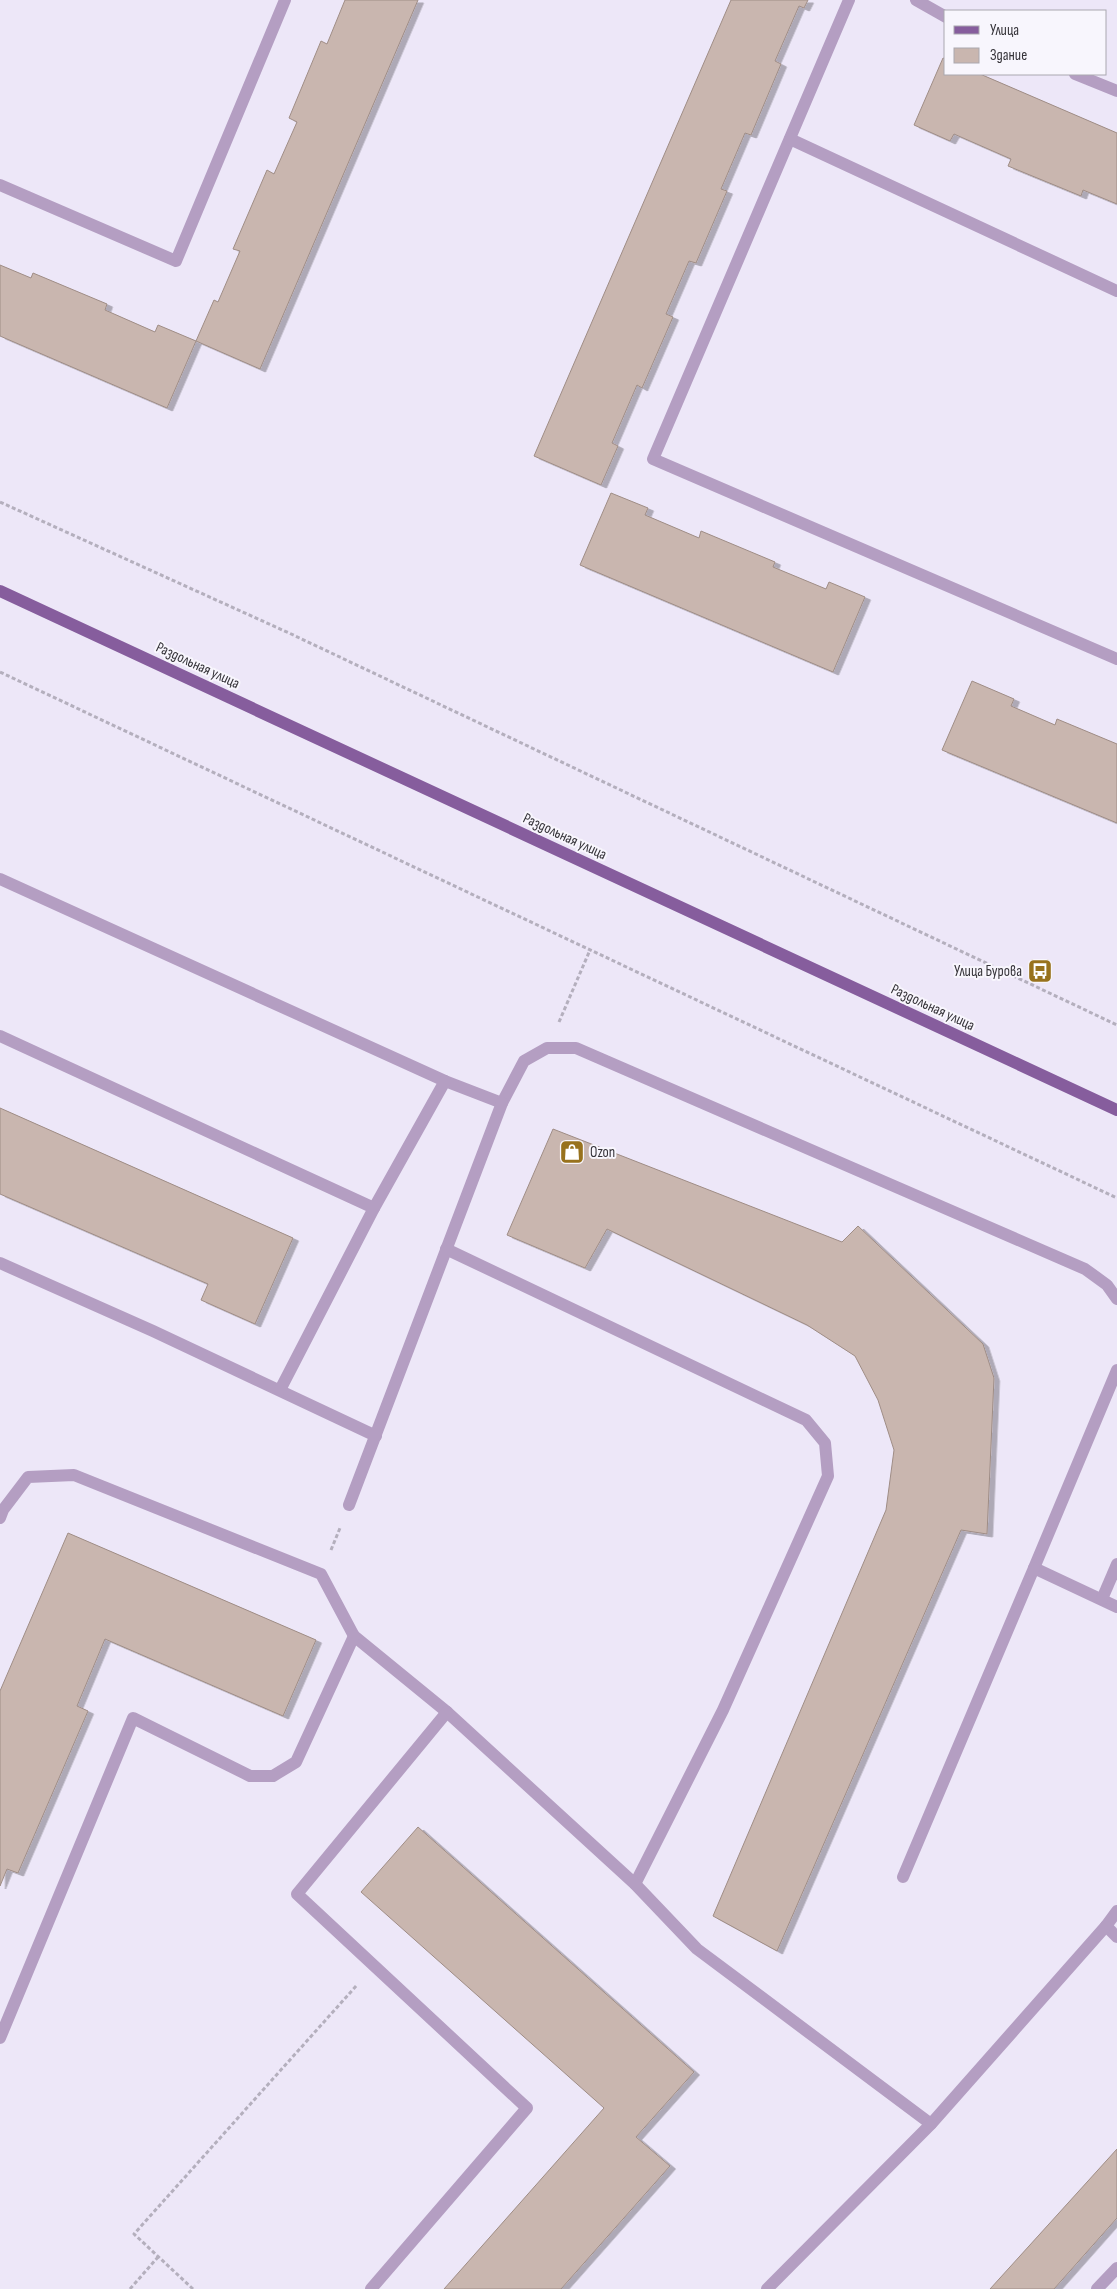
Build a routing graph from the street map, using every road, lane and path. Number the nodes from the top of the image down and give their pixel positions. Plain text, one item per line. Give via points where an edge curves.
1 (285, 0) edge
2 (849, 0) edge
3 (916, 0) edge
4 (944, 16) edge
5 (1077, 75) edge
6 (1117, 92) edge
7 (790, 139) junction
8 (0, 186) edge
9 (1117, 291) edge
10 (0, 502) edge
11 (0, 591) edge
12 (1117, 659) edge
13 (0, 672) edge
14 (0, 879) edge
15 (590, 950) junction
16 (1117, 1025) edge
17 (0, 1036) edge
18 (547, 1048) junction
19 (445, 1081) junction
20 (502, 1103) junction
21 (1117, 1110) edge
22 (1117, 1198) edge
23 (374, 1208) junction
24 (446, 1249) junction
25 (0, 1263) edge
26 (1117, 1299) edge
27 (1117, 1370) edge
28 (280, 1390) junction
29 (376, 1436) junction
30 (349, 1505) joint
31 (0, 1518) edge
32 (1117, 1564) edge
33 (1034, 1568) junction
34 (321, 1574) junction
35 (1102, 1599) junction
36 (1117, 1607) edge
37 (354, 1636) junction
38 (448, 1712) junction
39 (903, 1877) dead end
40 (635, 1884) junction
41 (1117, 1911) edge
42 (1106, 1926) junction
43 (1117, 1937) edge
44 (374, 1966) junction
45 (0, 2038) edge
46 (931, 2124) junction
47 (158, 2256) junction
48 (1117, 2268) edge
49 (130, 2289) edge
50 (193, 2289) edge
51 (371, 2289) edge
52 (767, 2289) edge
53 (1098, 2289) edge

1 - 8 street via 176,261
2 - 7 street
3 - 4 street
5 - 6 street
7 - 9 street
7 - 12 street via 653,459
10 - 16 path via 289,633
11 - 21 main road, Раздольная улица
13 - 15 path
14 - 19 street
15 - 18 path
15 - 22 path
17 - 23 street
18 - 20 street via 524,1061
18 - 26 street via 576,1048 1085,1269 1108,1285
19 - 20 street
19 - 23 street
20 - 24 street
23 - 28 street
24 - 29 street
24 - 40 street via 806,1420 825,1443 828,1476 723,1710
25 - 28 street
27 - 33 street
28 - 29 street
29 - 30 street
30 - 34 path
31 - 34 street via 28,1477 74,1475
32 - 35 street
33 - 35 street
33 - 39 street
34 - 37 street
35 - 36 street
37 - 38 street
37 - 45 street via 296,1762 273,1776 250,1776 133,1718
38 - 40 street
38 - 44 street via 297,1894
40 - 46 street via 697,1949
41 - 42 street
42 - 43 street
42 - 46 street
44 - 47 path via 134,2234
44 - 51 street via 527,2108
46 - 52 street
47 - 49 path
47 - 50 path
48 - 53 street

